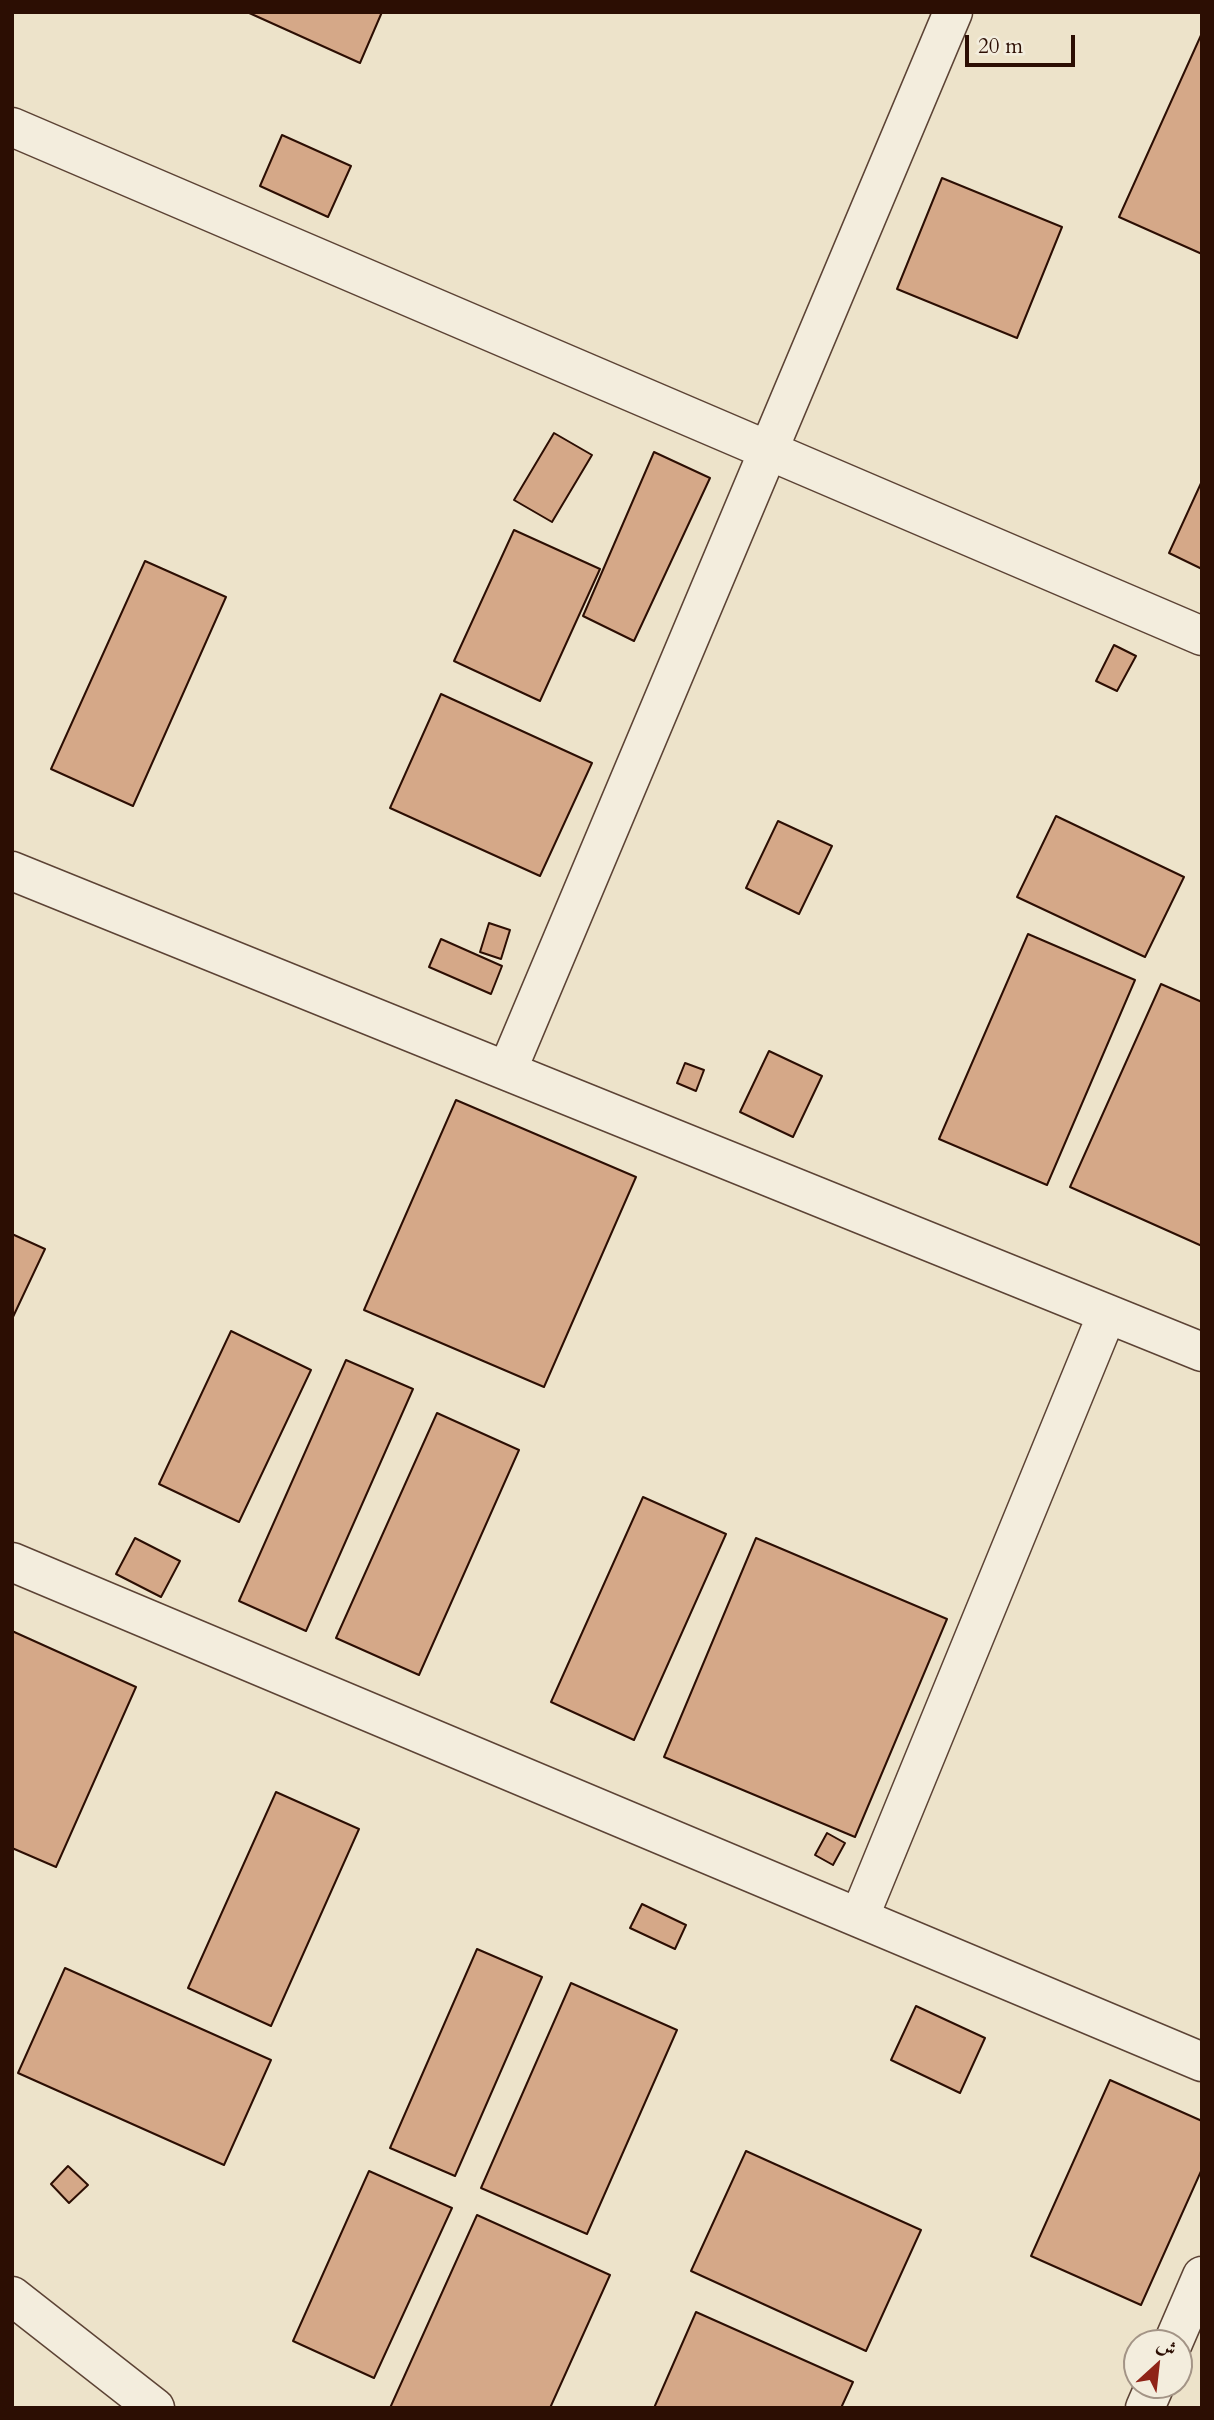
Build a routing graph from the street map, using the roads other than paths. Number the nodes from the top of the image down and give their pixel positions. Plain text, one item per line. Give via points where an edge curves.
1 (953, 12) edge
2 (12, 127) edge
3 (768, 451) junction
4 (1202, 636) edge
5 (12, 871) edge
6 (507, 1071) junction
7 (1107, 1314) junction
8 (1202, 1352) edge
9 (12, 1562) edge
10 (859, 1918) junction
11 (1202, 2062) edge
12 (1202, 2276) edge
13 (12, 2296) edge
14 (1179, 2329) edge
15 (155, 2408) edge

1 - 3 street
2 - 3 street
3 - 4 street
3 - 6 street
5 - 6 street
6 - 7 street
7 - 8 street
7 - 10 street
9 - 10 street
10 - 11 street
12 - 14 street
13 - 15 street

